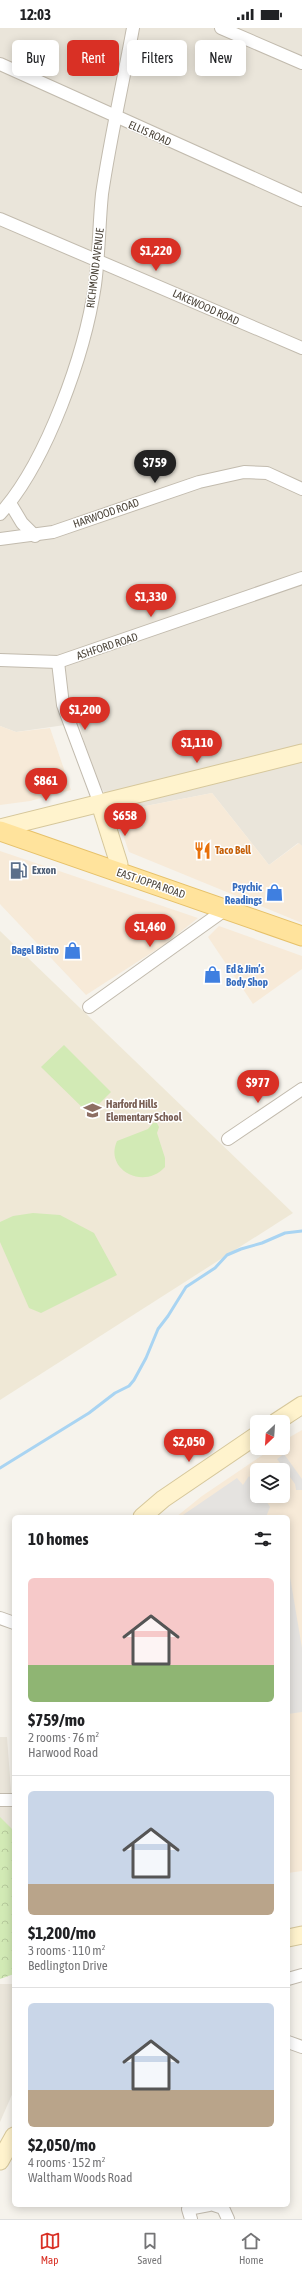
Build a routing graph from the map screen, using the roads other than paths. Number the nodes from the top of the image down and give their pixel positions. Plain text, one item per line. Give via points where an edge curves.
1 (133, 28) edge
2 (221, 28) edge
3 (302, 63) edge
4 (0, 64) edge
5 (116, 118) junction
6 (302, 200) edge
7 (0, 219) edge
8 (97, 260) junction
9 (302, 348) edge
10 (302, 489) edge
11 (10, 503) junction
12 (0, 514) edge
13 (35, 536) junction
14 (0, 539) edge
15 (302, 578) edge
16 (0, 660) edge
17 (58, 662) junction
18 (302, 753) edge
19 (100, 804) junction
20 (0, 830) edge
21 (116, 871) junction
22 (226, 909) junction
23 (302, 936) edge
24 (89, 1007) dead end
25 (302, 1089) edge
26 (228, 1139) dead end
27 (302, 1405) edge
28 (287, 1415) edge
29 (250, 1440) edge
30 (144, 1515) edge
31 (0, 1618) edge
32 (12, 1622) edge
33 (0, 1800) edge
34 (12, 1800) edge
35 (302, 1935) edge
36 (290, 1938) edge
37 (302, 1975) edge
38 (290, 1978) edge
39 (290, 2043) edge
40 (302, 2047) edge
41 (12, 2140) edge
42 (0, 2161) edge
43 (202, 2207) edge
44 (220, 2207) edge
45 (189, 2211) edge
46 (228, 2219) edge

1 - 5 street, RICHMOND AVENUE
2 - 3 street
4 - 5 street, ELLIS ROAD
5 - 6 street, ELLIS ROAD
5 - 8 street, RICHMOND AVENUE via 102,194
7 - 8 street, LAKEWOOD ROAD
8 - 9 street, LAKEWOOD ROAD
8 - 11 street, RICHMOND AVENUE via 91,306 73,369 38,458
10 - 13 street, HARWOOD ROAD via 267,473 244,472 199,482
11 - 12 street, RICHMOND AVENUE
11 - 13 street via 22,523
13 - 14 street, HARWOOD ROAD
15 - 17 street, ASHFORD ROAD
16 - 17 street, ASHFORD ROAD
17 - 19 street via 63,705
18 - 19 street
19 - 20 street
19 - 21 street via 119,864
20 - 21 main road, EAST JOPPA ROAD
21 - 22 main road, EAST JOPPA ROAD
22 - 23 main road, EAST JOPPA ROAD
22 - 24 street
25 - 26 street
27 - 28 street
29 - 30 street via 163,1499
31 - 32 street
33 - 34 street
35 - 36 street
37 - 38 street
39 - 40 street
41 - 42 street
43 - 45 street
44 - 46 street

